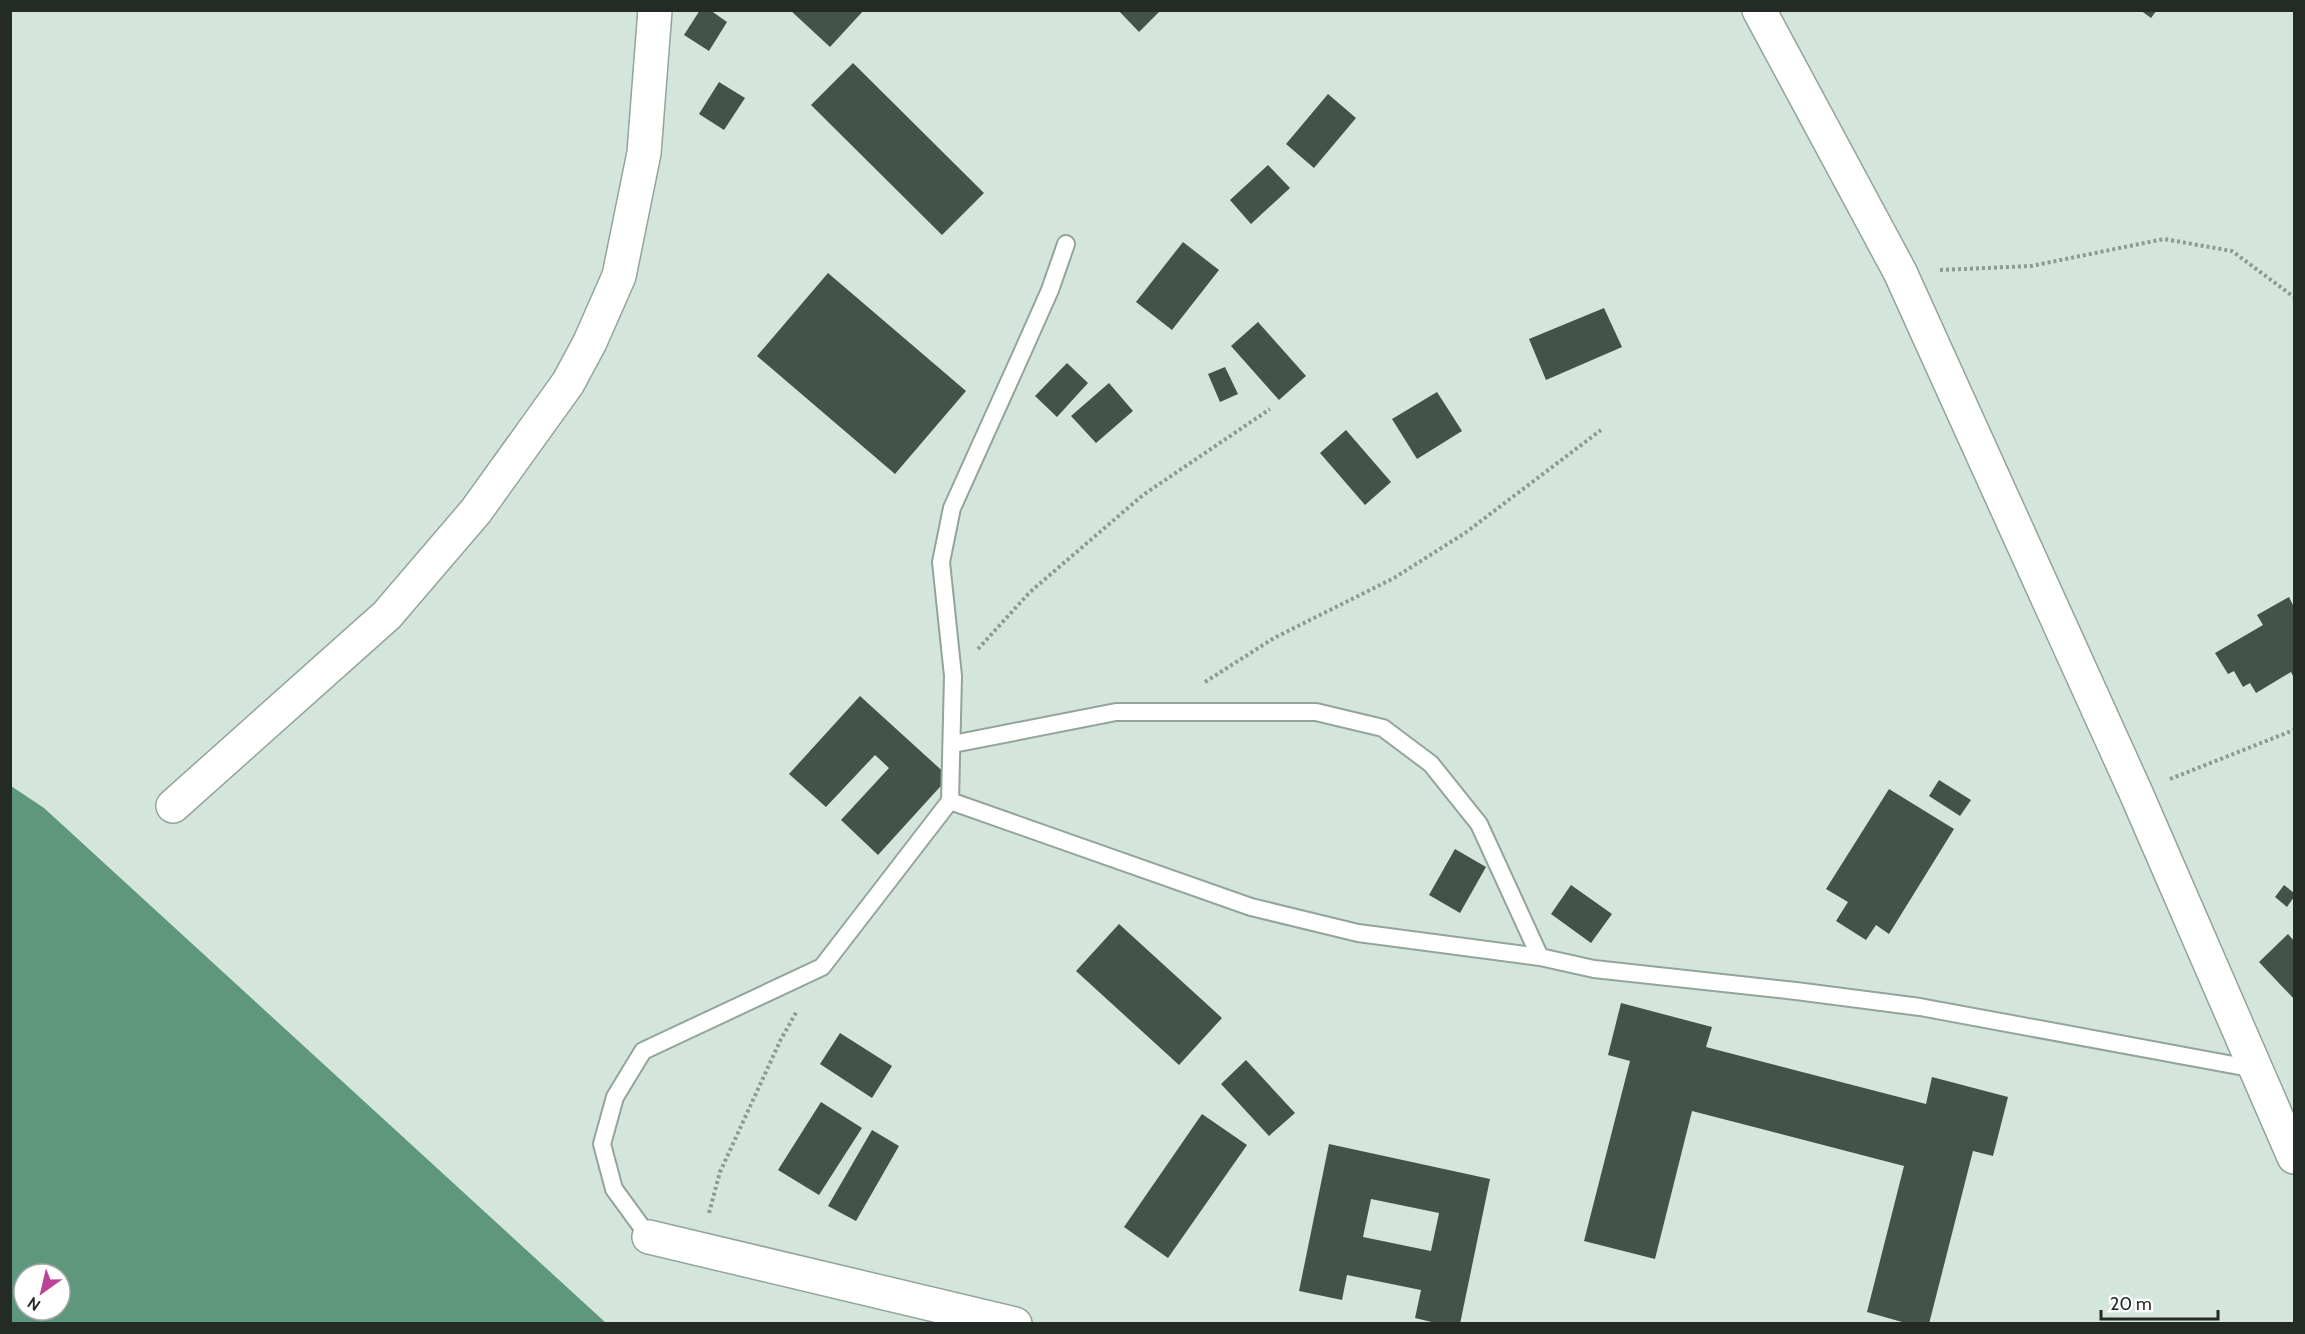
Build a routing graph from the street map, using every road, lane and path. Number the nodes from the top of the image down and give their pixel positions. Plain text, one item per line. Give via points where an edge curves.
1 (655, 10) edge
2 (1759, 10) edge
3 (1066, 244) dead end
4 (1900, 272) junction
5 (2295, 297) edge
6 (1270, 410) dead end
7 (1601, 430) dead end
8 (953, 676) junction
9 (1161, 711) junction
10 (2295, 730) edge
11 (953, 744) junction
12 (2136, 793) junction
13 (951, 801) junction
14 (173, 806) dead end
15 (1540, 957) junction
16 (822, 967) junction
17 (2255, 1069) junction
18 (2295, 1157) edge
19 (649, 1237) joint
20 (727, 1256) junction
21 (1015, 1323) edge

1 - 14 street via 645,153 619,276 568,383 476,511 387,615
2 - 4 street
3 - 8 lane via 1050,290 952,508 941,562
4 - 5 path via 2031,266 2164,239 2232,251
4 - 12 street
6 - 8 path via 1143,495 1030,592
7 - 9 path via 1455,540 1394,578 1274,638
8 - 11 lane
9 - 11 lane via 1116,712
9 - 15 lane via 1316,712 1383,728 1431,764 1479,824
10 - 12 path
11 - 13 lane
12 - 17 street
13 - 15 lane via 1251,907 1358,933
13 - 16 lane
15 - 17 lane via 1594,969 1920,1007
16 - 19 lane via 643,1051 615,1097 602,1144 614,1189
16 - 20 path via 781,1039 720,1172 709,1213
17 - 18 street
19 - 20 street
20 - 21 street

